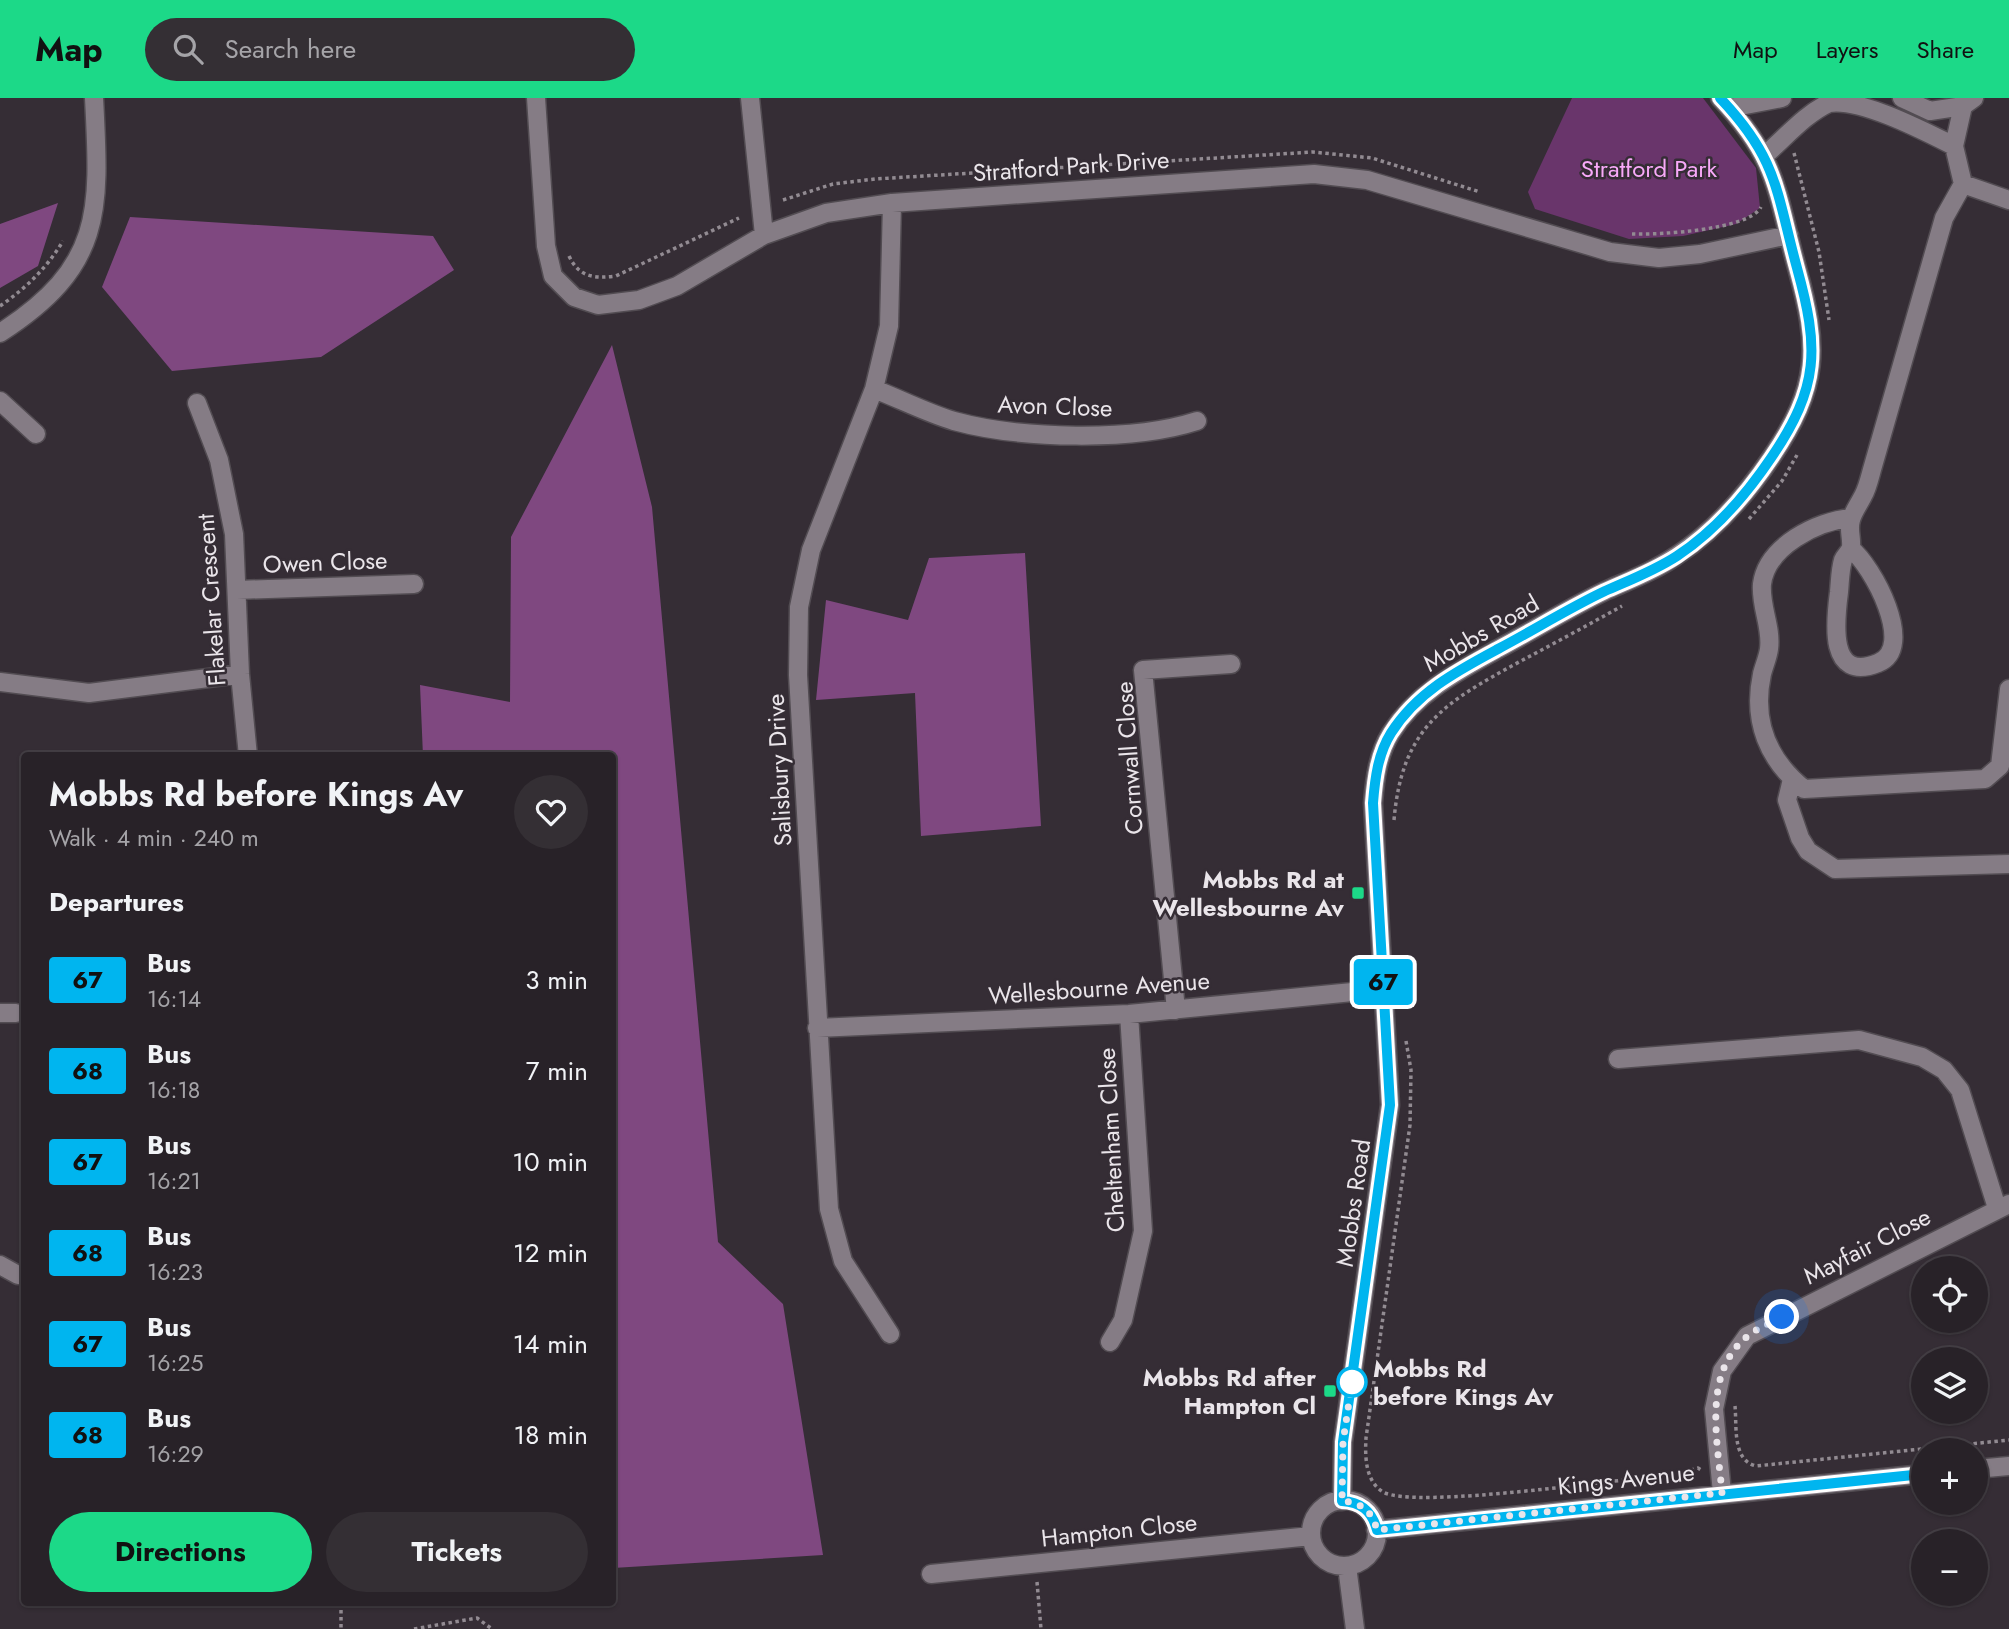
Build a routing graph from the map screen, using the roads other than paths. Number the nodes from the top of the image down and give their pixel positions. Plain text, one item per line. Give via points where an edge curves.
1 (94, 98) edge
2 (536, 98) edge
3 (750, 98) edge
4 (1782, 98) edge
5 (1902, 98) edge
6 (1969, 102) edge
7 (1725, 103) edge
8 (1954, 146) junction
9 (1765, 155) junction
10 (1963, 184) junction
11 (2009, 200) edge
12 (892, 203) junction
13 (764, 235) junction
14 (1789, 235) junction
15 (0, 333) edge
16 (874, 389) junction
17 (0, 401) edge
18 (197, 403) dead end
19 (1197, 421) dead end
20 (36, 434) dead end
21 (1851, 518) junction
22 (1851, 549) junction
23 (414, 584) dead end
24 (237, 590) junction
25 (1230, 664) dead end
26 (240, 674) junction
27 (0, 682) edge
28 (2009, 689) edge
29 (248, 752) edge
30 (1791, 779) junction
31 (2009, 864) edge
32 (1383, 989) junction
33 (1176, 1010) junction
34 (1129, 1014) junction
35 (817, 1028) junction
36 (1618, 1059) dead end
37 (2003, 1206) edge
38 (0, 1265) edge
39 (18, 1275) dead end
40 (890, 1334) dead end
41 (1110, 1342) dead end
42 (2009, 1466) edge
43 (1988, 1468) edge
44 (1911, 1475) edge
45 (1722, 1493) junction
46 (1342, 1501) junction
47 (1377, 1530) junction
48 (1311, 1536) junction
49 (1347, 1566) junction
50 (931, 1574) dead end
51 (1355, 1629) edge

1 - 15 street via 98,188 85,242 61,282 31,312
2 - 13 street, Stratford Park Drive via 548,255 553,276 574,297 598,305 623,304 677,286
3 - 13 street
4 - 7 street
5 - 6 street via 1930,111
6 - 8 street
7 - 9 street, Mobbs Road
8 - 9 street via 1883,110 1842,99 1818,109
8 - 10 street
9 - 14 street, Mobbs Road
10 - 11 street
10 - 21 street via 1944,218 1873,466
12 - 13 street, Stratford Park Drive via 826,213
12 - 14 street, Stratford Park Drive via 1314,174 1367,180 1610,252 1659,258
12 - 16 street, Salisbury Drive via 889,326
14 - 32 street, Mobbs Road via 1811,316 1812,360 1797,413 1737,503 1675,557 1434,687 1405,713 1391,734 1381,754 1373,803
16 - 19 street, Avon Close via 951,420 1026,434 1172,429
16 - 35 street, Salisbury Drive via 811,550 799,607 798,676
17 - 20 street
18 - 24 street, Flakelar Crescent via 219,460 234,534
21 - 22 street
21 - 30 street via 1821,523 1784,548 1762,584 1769,648 1762,675 1760,723 1769,749
22 - 22 street via 1843,559 1835,621 1843,659 1862,668 1884,661 1895,635 1889,611 1860,556
23 - 24 street, Owen Close
24 - 26 street, Flakelar Crescent
25 - 33 street, Cornwall Close via 1143,670
26 - 27 street via 89,693
26 - 29 street, Flakelar Crescent
28 - 30 street via 2000,766 1985,779 1804,789
30 - 31 street via 1787,800 1800,838 1808,851 1835,869
32 - 33 street, Wellesbourne Avenue
32 - 46 street, Mobbs Road via 1389,1125 1343,1442
33 - 34 street, Wellesbourne Avenue
34 - 35 street, Wellesbourne Avenue
34 - 41 street, Cheltenham Close via 1143,1231 1123,1320
35 - 40 street, Salisbury Drive via 830,1209 843,1261
36 - 37 street via 1859,1040 1922,1057 1944,1070 1960,1090
37 - 45 street, Mayfair Close via 1747,1336 1722,1371 1714,1409
38 - 39 street
42 - 43 street
44 - 45 street, Kings Avenue
45 - 47 street, Kings Avenue
46 - 47 street via 1361,1505
46 - 48 street via 1323,1508
47 - 49 street via 1366,1558
48 - 49 street via 1319,1555 1329,1563
48 - 50 street, Hampton Close
49 - 51 street

